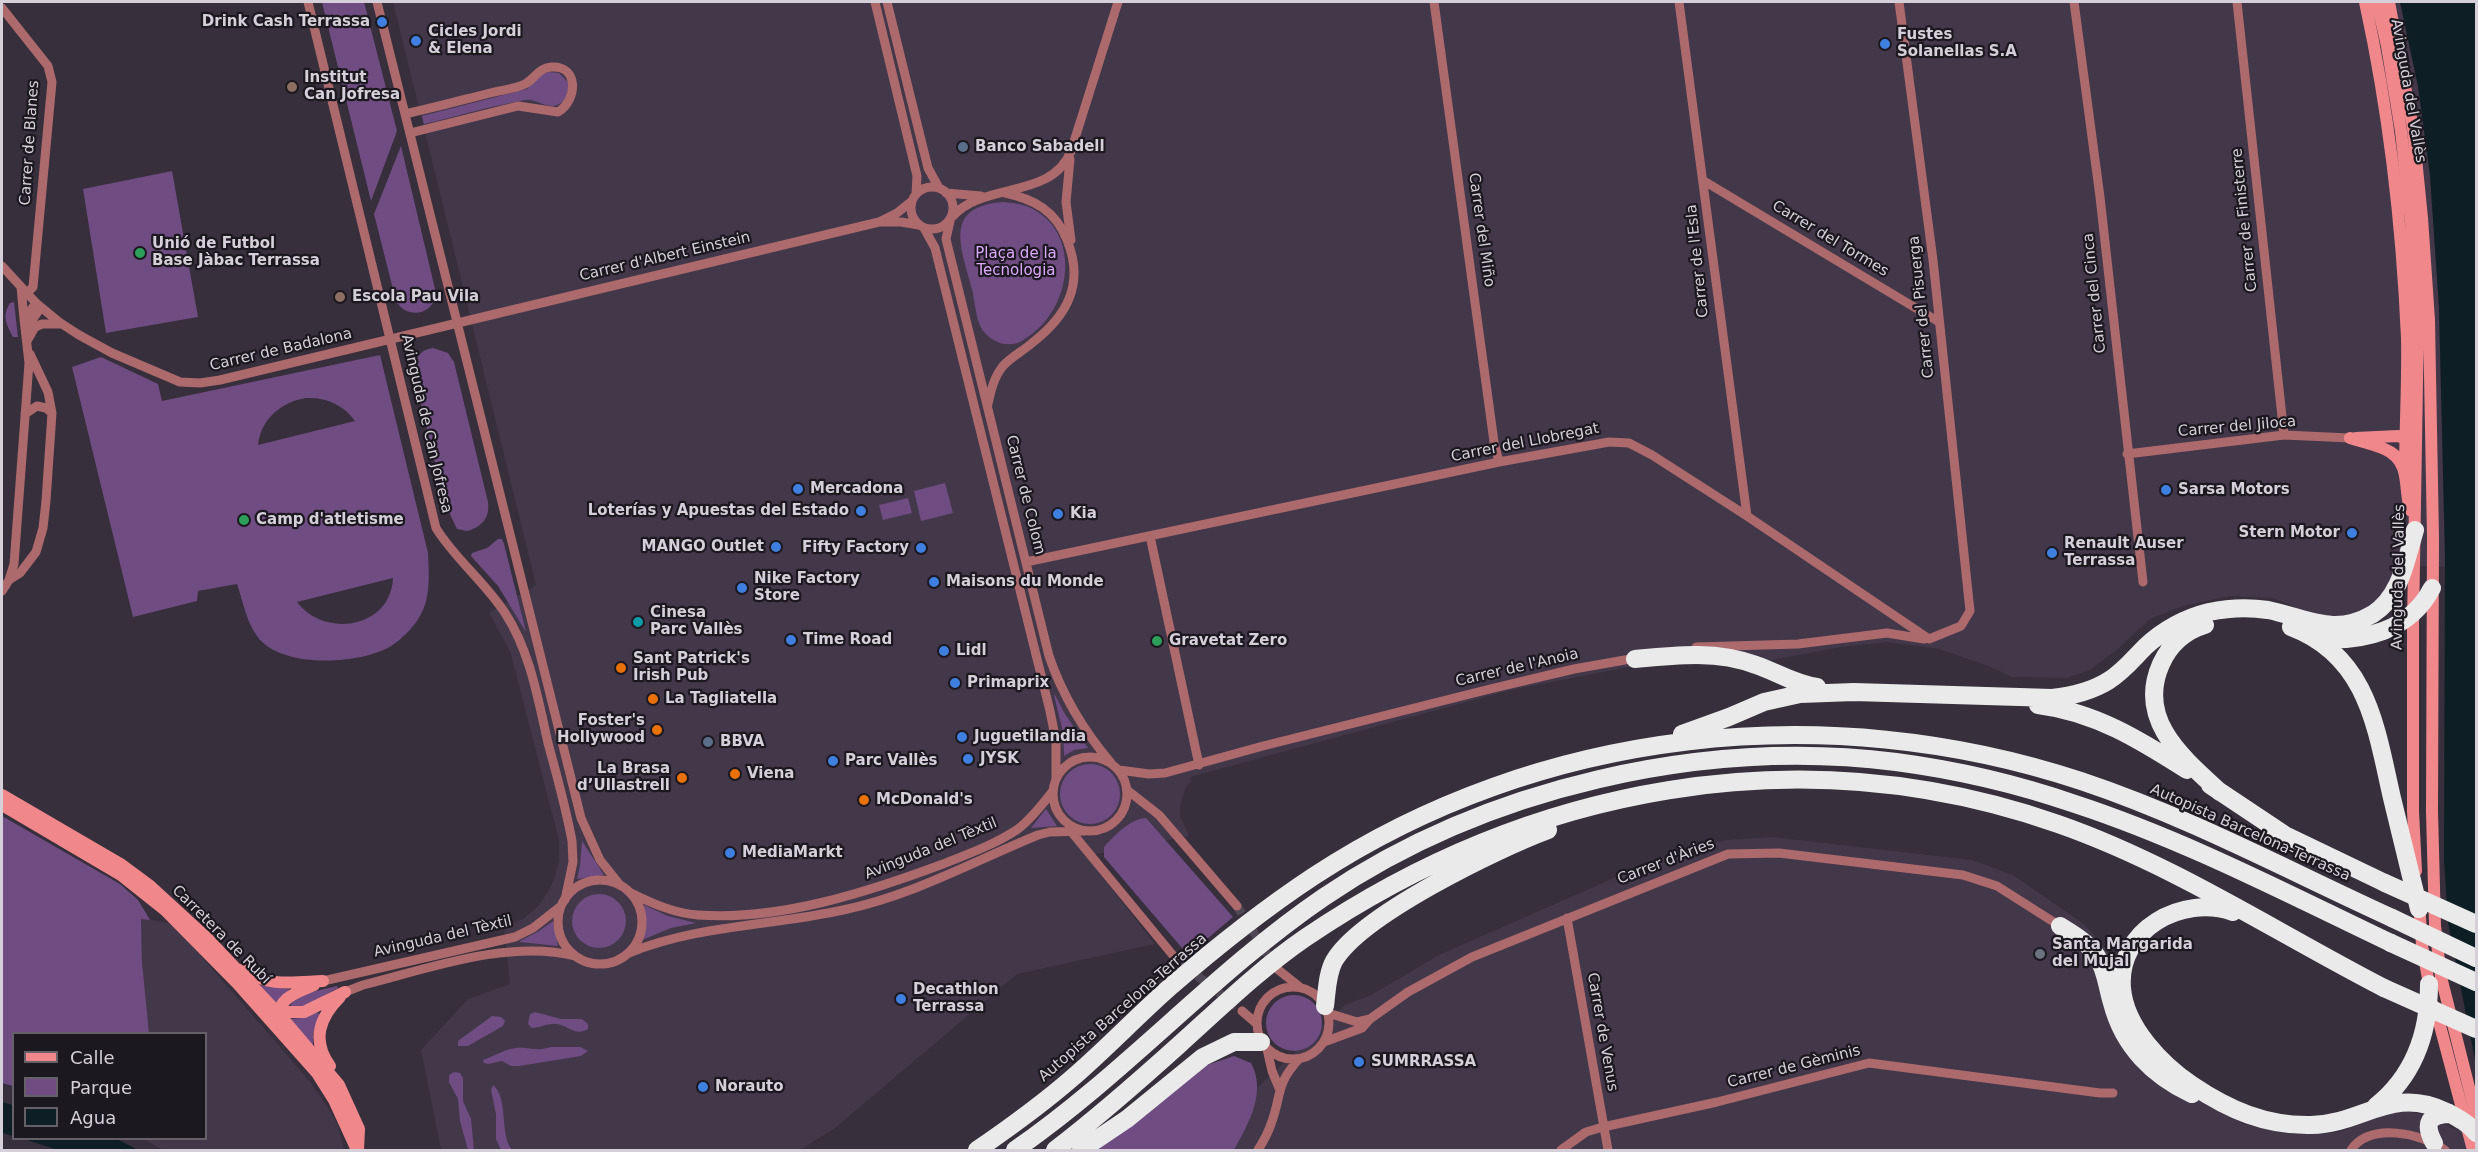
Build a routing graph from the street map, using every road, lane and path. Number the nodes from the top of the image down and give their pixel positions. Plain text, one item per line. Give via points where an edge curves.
1 (308, 2) edge
2 (377, 2) edge
3 (875, 2) edge
4 (887, 2) edge
5 (1118, 2) edge
6 (1434, 2) edge
7 (1679, 2) edge
8 (1899, 2) edge
9 (2074, 2) edge
10 (2237, 2) edge
11 (2365, 2) edge
12 (2376, 2) edge
13 (2389, 2) edge
14 (2, 8) edge
15 (405, 114) junction
16 (410, 134) junction
17 (1071, 151) junction
18 (1704, 181) junction
19 (943, 190) junction
20 (1002, 192) junction
21 (986, 196) junction
22 (914, 198) junction
23 (951, 219) junction
24 (879, 222) junction
25 (921, 227) junction
26 (1072, 251) junction
27 (2, 266) edge
28 (24, 290) junction
29 (39, 305) junction
30 (24, 319) junction
31 (458, 322) junction
32 (1939, 322) junction
33 (62, 324) junction
34 (31, 331) junction
35 (391, 339) junction
36 (28, 346) junction
37 (987, 406) junction
38 (52, 413) junction
39 (25, 414) junction
40 (2284, 435) junction
41 (2350, 438) junction
42 (2407, 439) junction
43 (2388, 450) junction
44 (2127, 454) junction
45 (1499, 462) junction
46 (2405, 475) junction
47 (2431, 478) junction
48 (1747, 516) junction
49 (2415, 530) junction
50 (1150, 536) junction
51 (1026, 562) junction
52 (9, 580) junction
53 (2143, 582) dead end
54 (2432, 588) junction
55 (2, 591) edge
56 (2413, 615) junction
57 (1929, 639) junction
58 (2318, 639) junction
59 (1635, 659) junction
60 (1854, 692) junction
61 (1977, 696) junction
62 (1643, 747) junction
63 (1111, 763) junction
64 (1198, 765) junction
65 (1119, 770) junction
66 (1056, 777) junction
67 (1792, 779) junction
68 (1127, 790) junction
69 (1052, 792) junction
70 (2220, 792) junction
71 (2, 795) edge
72 (2, 806) edge
73 (1064, 821) junction
74 (1085, 831) junction
75 (1072, 832) junction
76 (1042, 834) junction
77 (1079, 840) junction
78 (620, 885) junction
79 (629, 892) junction
80 (563, 903) junction
81 (1237, 906) tunnel mouth
82 (2419, 909) junction
83 (169, 915) junction
84 (1567, 918) junction
85 (2257, 921) junction
86 (2476, 924) edge
87 (2060, 926) joint
88 (629, 952) junction
89 (577, 957) junction
90 (2476, 958) edge
91 (1176, 959) tunnel mouth
92 (1276, 968) tunnel mouth
93 (323, 981) junction
94 (2476, 982) edge
95 (237, 983) junction
96 (2428, 984) junction
97 (1301, 988) junction
98 (345, 992) junction
99 (1327, 1010) junction
100 (1242, 1011) tunnel mouth
101 (278, 1013) junction
102 (1370, 1019) junction
103 (2476, 1029) edge
104 (1262, 1038) junction
105 (1324, 1042) junction
106 (292, 1045) junction
107 (1299, 1059) junction
108 (339, 1085) junction
109 (1279, 1088) junction
110 (2113, 1093) dead end
111 (2224, 1106) junction
112 (2372, 1109) junction
113 (2467, 1121) edge
114 (1604, 1127) junction
115 (2439, 1147) edge
116 (358, 1150) edge
117 (977, 1150) edge
118 (1016, 1150) edge
119 (1054, 1150) edge
120 (1081, 1150) edge
121 (1258, 1150) edge
122 (1561, 1150) edge
123 (1608, 1150) edge
124 (2351, 1150) edge
125 (2473, 1150) edge

1 - 35 street, Avinguda de Can Jofresa
2 - 15 street
3 - 22 street via 918,181
4 - 19 street via 928,168
5 - 17 street
6 - 45 street, Carrer del Miño
7 - 18 street, Carrer de l'Esla
8 - 32 street, Carrer del Pisuerga
9 - 44 street, Carrer del Cinca via 2100,197
10 - 40 street, Carrer de Finisterre
11 - 42 main road via 2390,132 2400,222 2407,337
12 - 42 main road, Avinguda del Vallès via 2396,95 2411,221 2418,341
13 - 47 main road, Avinguda del Vallès via 2409,108 2422,218 2430,329
14 - 28 street, Carrer de Blanes via 48,66 52,82 33,287
15 - 16 street
15 - 16 street via 527,84 544,68 556,67 571,78 571,98 558,112 518,106
16 - 31 street
17 - 20 street via 1064,165 1048,178
17 - 26 street via 1066,202
18 - 32 street, Carrer del Tormes
18 - 48 street, Carrer de l'Esla
19 - 21 street
19 - 22 street via 924,188
19 - 23 street via 954,206
20 - 21 street
20 - 26 street via 1030,199 1047,209 1060,224
21 - 23 street via 965,205
22 - 24 street, Carrer d'Albert Einstein
22 - 25 street via 911,212
23 - 25 street via 940,229
23 - 37 street, Carrer de Colom via 946,239
24 - 25 street, Carrer d'Albert Einstein
24 - 31 street, Carrer d'Albert Einstein
25 - 66 street, Carrer de Colom via 935,248 1034,643 1054,732
26 - 37 street via 1074,280 1066,306 1055,323 1005,364 992,385
27 - 28 street, Carrer de Badalona
28 - 29 street, Carrer de Badalona
28 - 30 street
29 - 30 street
29 - 33 street, Carrer de Badalona
29 - 34 street
30 - 36 street
31 - 35 street, Carrer de Badalona
31 - 78 street via 507,533 581,818 600,860
32 - 57 street, Carrer del Pisuerga via 1970,611 1961,626
33 - 34 street via 42,324
33 - 35 street, Carrer de Badalona via 143,368 190,383 220,380
34 - 36 street
35 - 80 street, Avinguda de Can Jofresa via 436,528 505,613 527,660 572,841 573,862
36 - 38 street via 48,392
36 - 39 street
37 - 51 street, Carrer de Colom
38 - 39 street via 37,406
38 - 52 street via 40,542 29,564
39 - 52 street via 14,564
40 - 41 street, Carrer del Jiloca
40 - 44 street, Carrer del Jiloca
41 - 42 main road
41 - 43 main road
42 - 43 main road
42 - 46 main road
42 - 47 main road via 2423,452
42 - 49 main road, Avinguda del Vallès
43 - 46 main road via 2398,457
44 - 53 street, Carrer del Cinca
45 - 48 street, Carrer del Llobregat via 1609,442 1629,443
45 - 50 street, Carrer del Llobregat
46 - 49 main road
47 - 54 main road, Avinguda del Vallès
48 - 57 street, Carrer del Llobregat
49 - 56 main road, Avinguda del Vallès
49 - 61 highway via 2394,593 2381,608 2361,620 2334,626 2258,609 2207,613 2164,632 2126,668 2090,690 2052,698
50 - 51 street, Carrer del Llobregat
50 - 64 street
51 - 63 street, Carrer de Colom via 1059,685 1086,731
52 - 55 street
54 - 56 highway
54 - 113 main road, Avinguda del Vallès via 2436,935
56 - 58 highway via 2358,638
56 - 82 main road, Avinguda del Vallès via 2413,811
57 - 59 street, Carrer de l'Anoia via 1887,633 1798,644 1686,648
58 - 70 highway via 2272,621 2228,620 2191,630 2167,653 2154,686 2158,718 2168,739 2186,761
58 - 82 highway via 2347,666 2368,704
59 - 60 highway via 1693,654 1733,658 1802,685
59 - 64 street, Carrer de l'Anoia via 1490,689
60 - 61 highway
60 - 62 highway via 1780,697
61 - 70 highway via 2049,706 2104,722
62 - 90 highway, Autopista Barcelona-Terrassa, bridge via 1726,736 1829,735 1928,745 2019,763 2168,813
62 - 117 highway, Autopista Barcelona-Terrassa via 1570,763 1472,795 1344,857 1268,909 1180,978 1070,1080
63 - 65 street
63 - 66 street via 1094,757 1076,759
64 - 65 street, Carrer de l'Anoia via 1156,774
65 - 68 street
66 - 69 street
67 - 85 highway via 1906,787 2026,814 2092,837 2173,874 2233,904
67 - 99 highway via 1632,802 1537,834 1475,862 1364,930 1335,959 1329,977
67 - 119 highway via 1698,785 1589,806 1553,815 1424,868 1363,901 1262,970 1095,1119
68 - 74 street via 1126,805 1119,818 1107,827
68 - 81 street via 1159,815
69 - 73 street via 1053,803
69 - 79 street, Avinguda del Tèxtil via 1022,825 999,840 900,880 837,898 776,910 696,915 657,906
70 - 86 highway, bridge via 2308,847
71 - 83 main road, Carretera de Rubí via 134,873
72 - 83 main road, Carretera de Rubí via 121,875
73 - 74 street
73 - 75 street
74 - 75 street, Avinguda del Tèxtil
75 - 76 street, Avinguda del Tèxtil
75 - 77 street
76 - 77 street
76 - 88 street, Avinguda del Tèxtil via 954,874 871,904 811,917 692,932
77 - 91 street
78 - 79 street
78 - 80 street via 602,881 584,884
79 - 88 street via 637,903 641,929
80 - 89 street via 558,920 560,934
80 - 93 street, Avinguda del Tèxtil via 533,928 515,937
82 - 96 main road, Avinguda del Vallès
83 - 93 main road via 200,922 254,977 278,983
83 - 95 main road, Carretera de Rubí
83 - 101 main road, Carretera de Rubí via 198,929
84 - 87 street, Carrer d'Àries via 1708,861 1748,852 1964,874 1997,886
84 - 102 street, Carrer d'Àries via 1454,965
84 - 114 street, Carrer de Venus
85 - 103 highway, bridge via 2384,988
85 - 111 highway via 2213,907 2180,910 2145,930 2122,968 2126,1006 2143,1037 2172,1070
87 - 111 highway via 2096,954 2104,969 2117,1020 2151,1069 2168,1083
88 - 89 street via 613,962 599,964
89 - 98 street, Avinguda del Tèxtil via 538,951 498,953
92 - 97 street
93 - 101 main road via 290,996
94 - 118 highway, bridge via 2162,835 2015,786 1894,762 1769,757 1689,763 1622,774 1525,801 1435,836 1358,876 1266,939 1089,1094
95 - 101 main road via 267,1009
95 - 106 main road, Carretera de Rubí
96 - 112 highway via 2427,1019 2415,1058 2402,1082
96 - 113 main road, Avinguda del Vallès
97 - 99 street via 1315,994
97 - 104 street via 1280,989 1270,995 1258,1013
98 - 101 main road via 304,1012
98 - 108 main road via 324,1015 318,1035 320,1048
99 - 102 street via 1357,1022
99 - 105 street via 1328,1033
100 - 104 street
101 - 106 main road
101 - 108 main road, Carretera de Rubí
102 - 105 street, Carrer d'Àries via 1362,1028
104 - 107 street via 1276,1056
104 - 109 street
104 - 120 highway via 1234,1042 1203,1058
105 - 107 street via 1309,1056
106 - 116 main road, Carretera de Rubí via 324,1084
107 - 109 street
108 - 116 main road, Carretera de Rubí via 359,1129
109 - 121 street via 1270,1126
110 - 114 street, Carrer de Gèminis via 1869,1063
111 - 112 highway via 2288,1125 2334,1123
112 - 113 highway via 2405,1102 2431,1106
113 - 115 highway via 2441,1114 2434,1117 2429,1122 2428,1134
113 - 125 main road, Avinguda del Vallès
114 - 122 street, Carrer de Gèminis via 1586,1132
114 - 123 street, Carrer de Venus
115 - 124 street via 2406,1132 2385,1133

